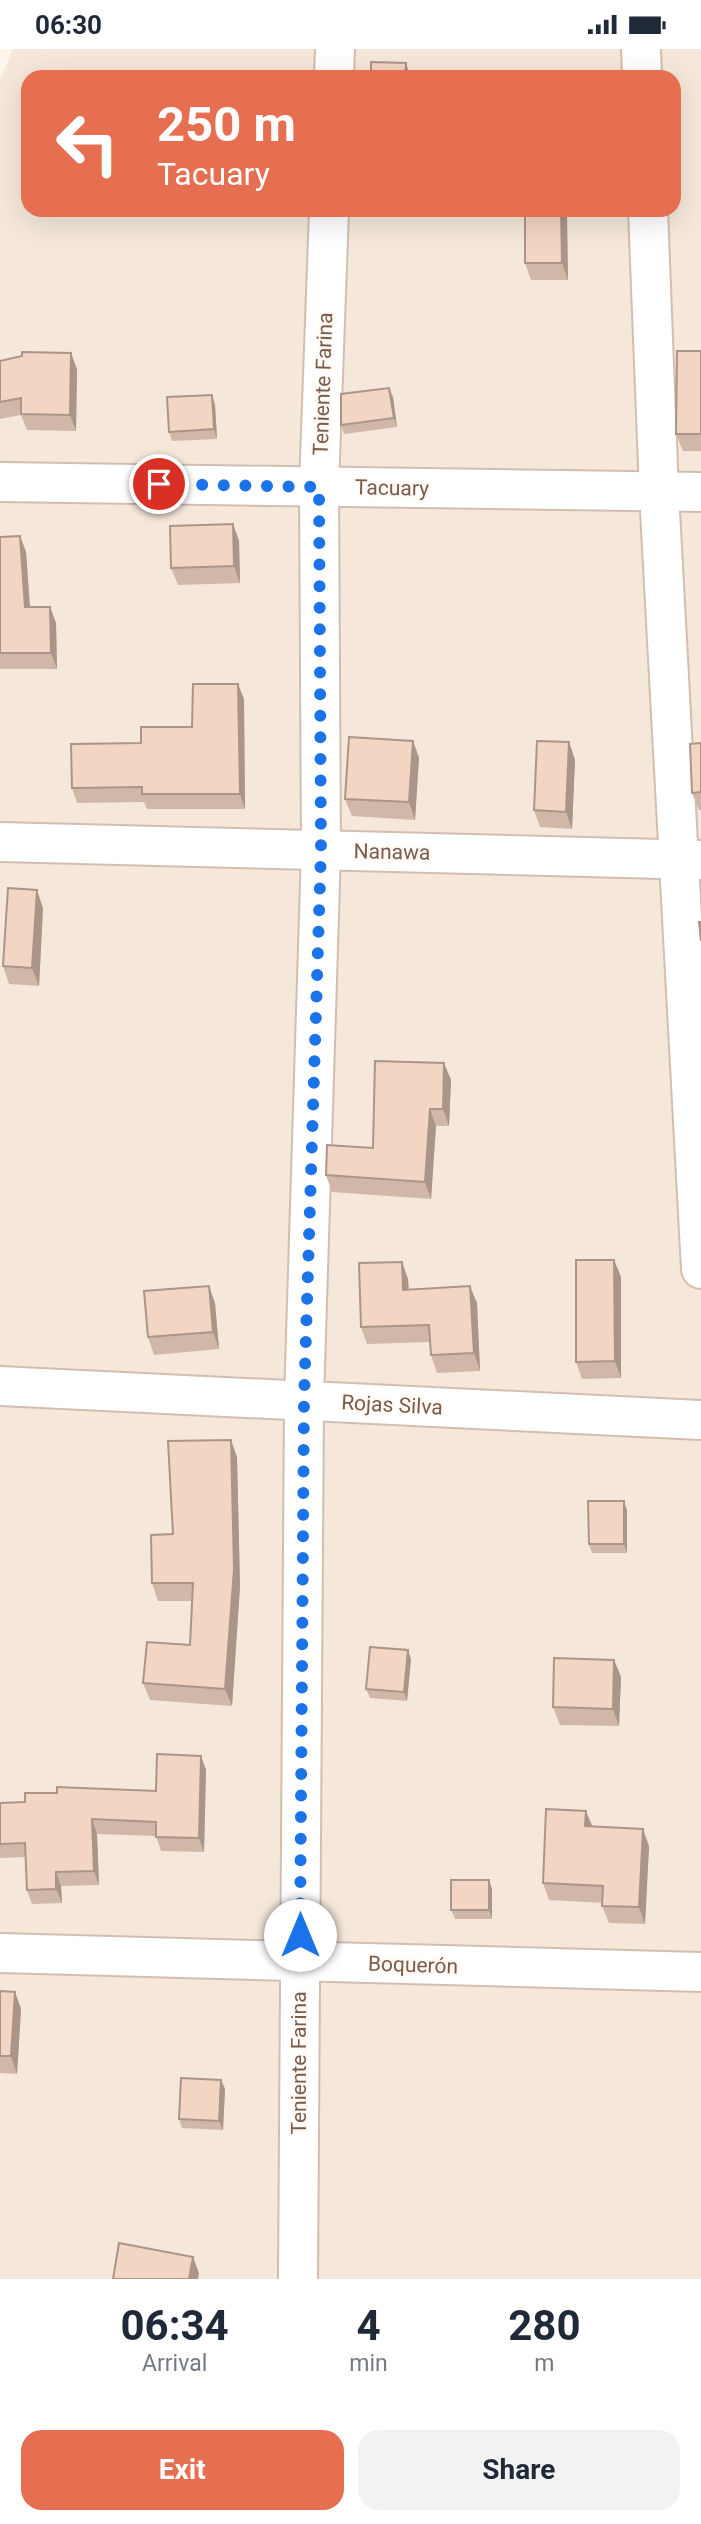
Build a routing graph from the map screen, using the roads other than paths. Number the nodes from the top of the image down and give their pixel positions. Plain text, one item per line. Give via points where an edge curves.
1 (335, 49) edge
2 (641, 49) edge
3 (334, 70) edge
4 (642, 70) edge
5 (329, 217) edge
6 (648, 217) edge
7 (0, 482) edge
8 (319, 487) junction
9 (659, 492) junction
10 (701, 492) edge
11 (0, 842) edge
12 (321, 850) junction
13 (689, 860) edge
14 (701, 1269) edge
15 (0, 1386) edge
16 (304, 1400) junction
17 (701, 1420) edge
18 (0, 1953) edge
19 (300, 1962) junction
20 (701, 1972) edge
21 (298, 2279) edge

1 - 3 street
2 - 4 street
5 - 8 street, Teniente Farina
6 - 9 street
7 - 8 street, Tacuary
8 - 9 street, Tacuary
8 - 12 street, Teniente Farina
9 - 10 street, Tacuary
9 - 13 street
11 - 12 street, Nanawa
12 - 13 street, Nanawa
12 - 16 street, Teniente Farina
13 - 14 street
15 - 16 street, Rojas Silva
16 - 17 street, Rojas Silva
16 - 19 street, Teniente Farina
18 - 19 street, Boquerón
19 - 20 street, Boquerón
19 - 21 street, Teniente Farina

